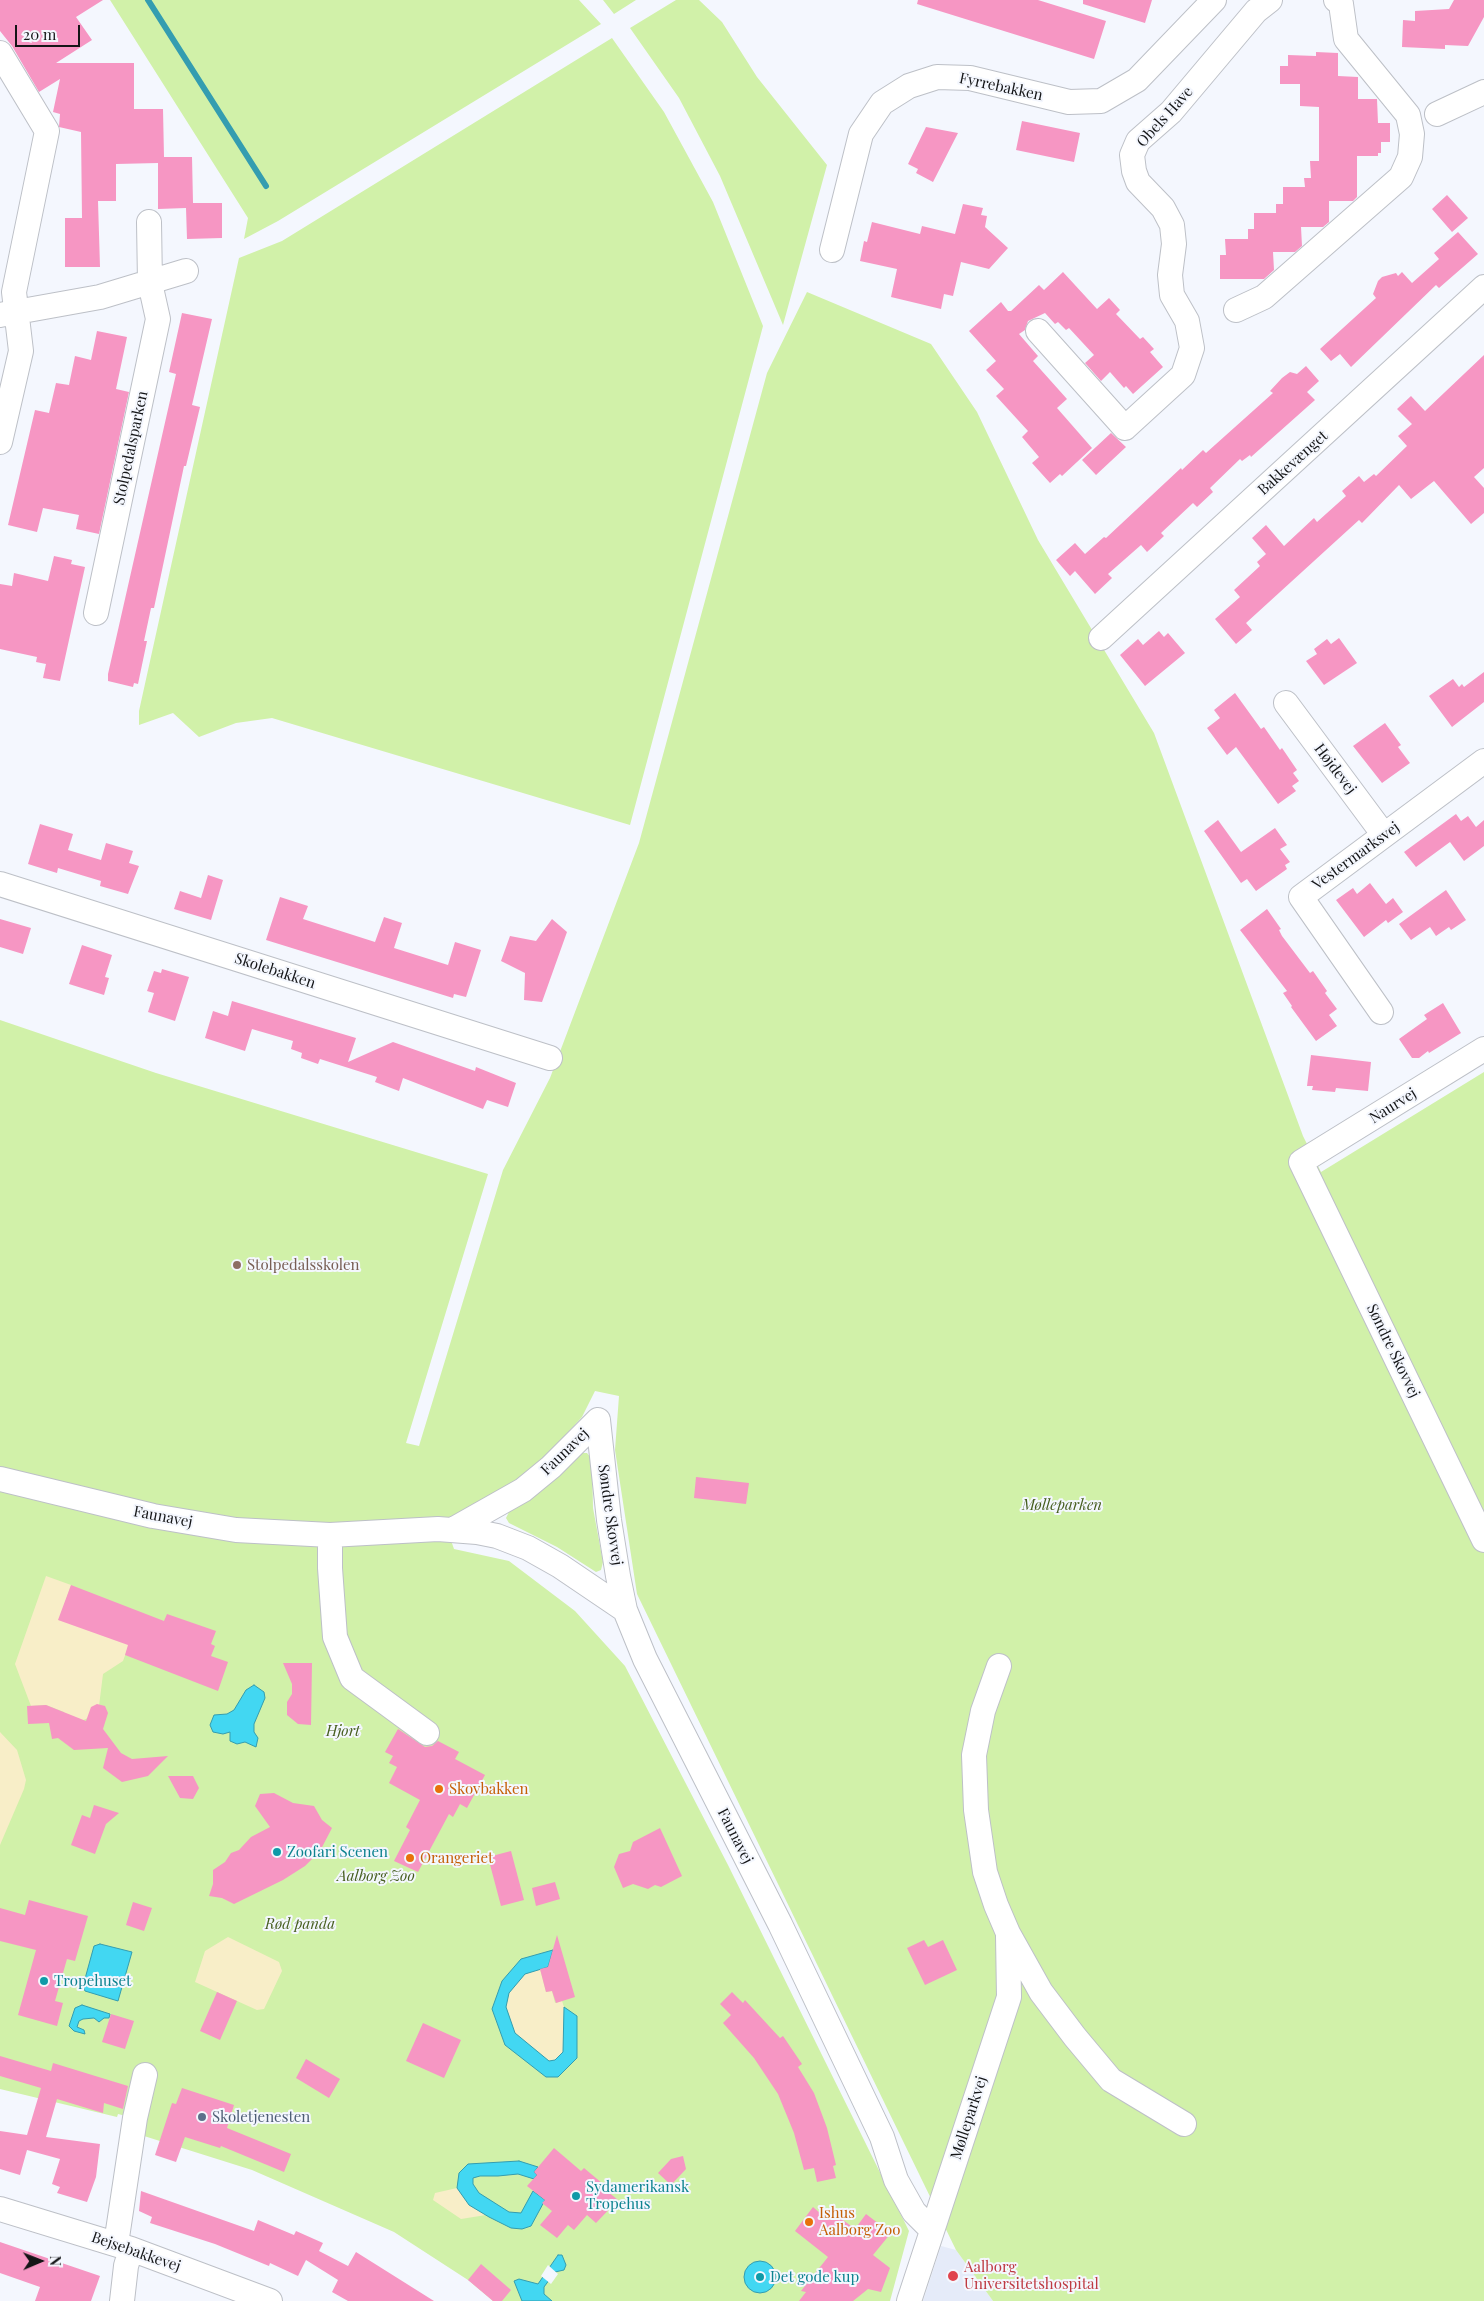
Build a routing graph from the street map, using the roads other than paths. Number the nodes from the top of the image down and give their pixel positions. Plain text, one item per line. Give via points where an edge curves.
1 (1214, 0) edge
2 (1336, 0) edge
3 (1255, 4) edge
4 (0, 53) edge
5 (1484, 92) edge
6 (1437, 114) dead end
7 (149, 222) dead end
8 (832, 250) dead end
9 (186, 271) dead end
10 (150, 283) junction
11 (1484, 287) edge
12 (1236, 310) dead end
13 (8, 315) edge
14 (1038, 331) dead end
15 (0, 442) edge
16 (96, 613) dead end
17 (1101, 638) dead end
18 (1286, 703) dead end
19 (1481, 770) edge
20 (1384, 835) junction
21 (0, 884) edge
22 (1381, 1012) dead end
23 (1484, 1050) edge
24 (550, 1058) dead end
25 (1301, 1162) joint
26 (598, 1420) joint
27 (0, 1479) edge
28 (454, 1529) junction
29 (330, 1535) junction
30 (1484, 1540) edge
31 (625, 1610) junction
32 (998, 1666) dead end
33 (427, 1732) dead end
34 (1008, 1933) junction
35 (145, 2075) dead end
36 (1184, 2124) dead end
37 (0, 2209) edge
38 (932, 2230) junction
39 (124, 2246) junction
40 (122, 2301) edge
41 (270, 2301) edge
42 (909, 2301) edge

1 - 8 street, Fyrrebakken via 1137,80 1100,101 1069,102 970,78 937,77 909,86 882,103 861,134
2 - 12 street via 1341,4 1346,39 1408,115 1412,134 1410,157 1401,176 1358,215 1264,297
3 - 14 street, Obels Have via 1171,112 1138,141 1132,155 1138,182 1162,208 1172,225 1172,295 1187,322 1192,348 1183,375 1125,428
4 - 13 street via 47,131
5 - 6 street
7 - 10 street, Stolpedalsparken
9 - 10 street
10 - 13 street via 100,297
10 - 16 street, Stolpedalsparken via 158,319
11 - 17 street, Bakkevænget
13 - 15 street via 21,351
18 - 20 street, Højdevej
19 - 20 street, Vestermarksvej
20 - 22 street, Vestermarksvej via 1301,897
21 - 24 street, Skolebakken
23 - 25 street, Naurvej
25 - 30 street, Søndre Skovvej
26 - 28 street, Faunavej via 551,1467 522,1490
26 - 31 street, Søndre Skovvej via 609,1520
27 - 29 street, Faunavej via 172,1520 236,1530
28 - 29 street, Faunavej
28 - 31 street, Faunavej via 498,1536 528,1548
29 - 33 street via 335,1637 352,1678
31 - 38 street, Faunavej via 645,1659 780,1924 882,2137 896,2180 914,2212
32 - 34 street, Mølleparkvej via 982,1712 974,1755 976,1810 985,1872
34 - 36 street, Mølleparkvej via 1041,1992 1111,2080
34 - 38 street, Mølleparkvej via 1009,1997
35 - 39 street via 135,2118
37 - 39 street, Bejsebakkevej
38 - 42 street, Mølleparkvej
39 - 40 street via 126,2266
39 - 41 street, Bejsebakkevej

